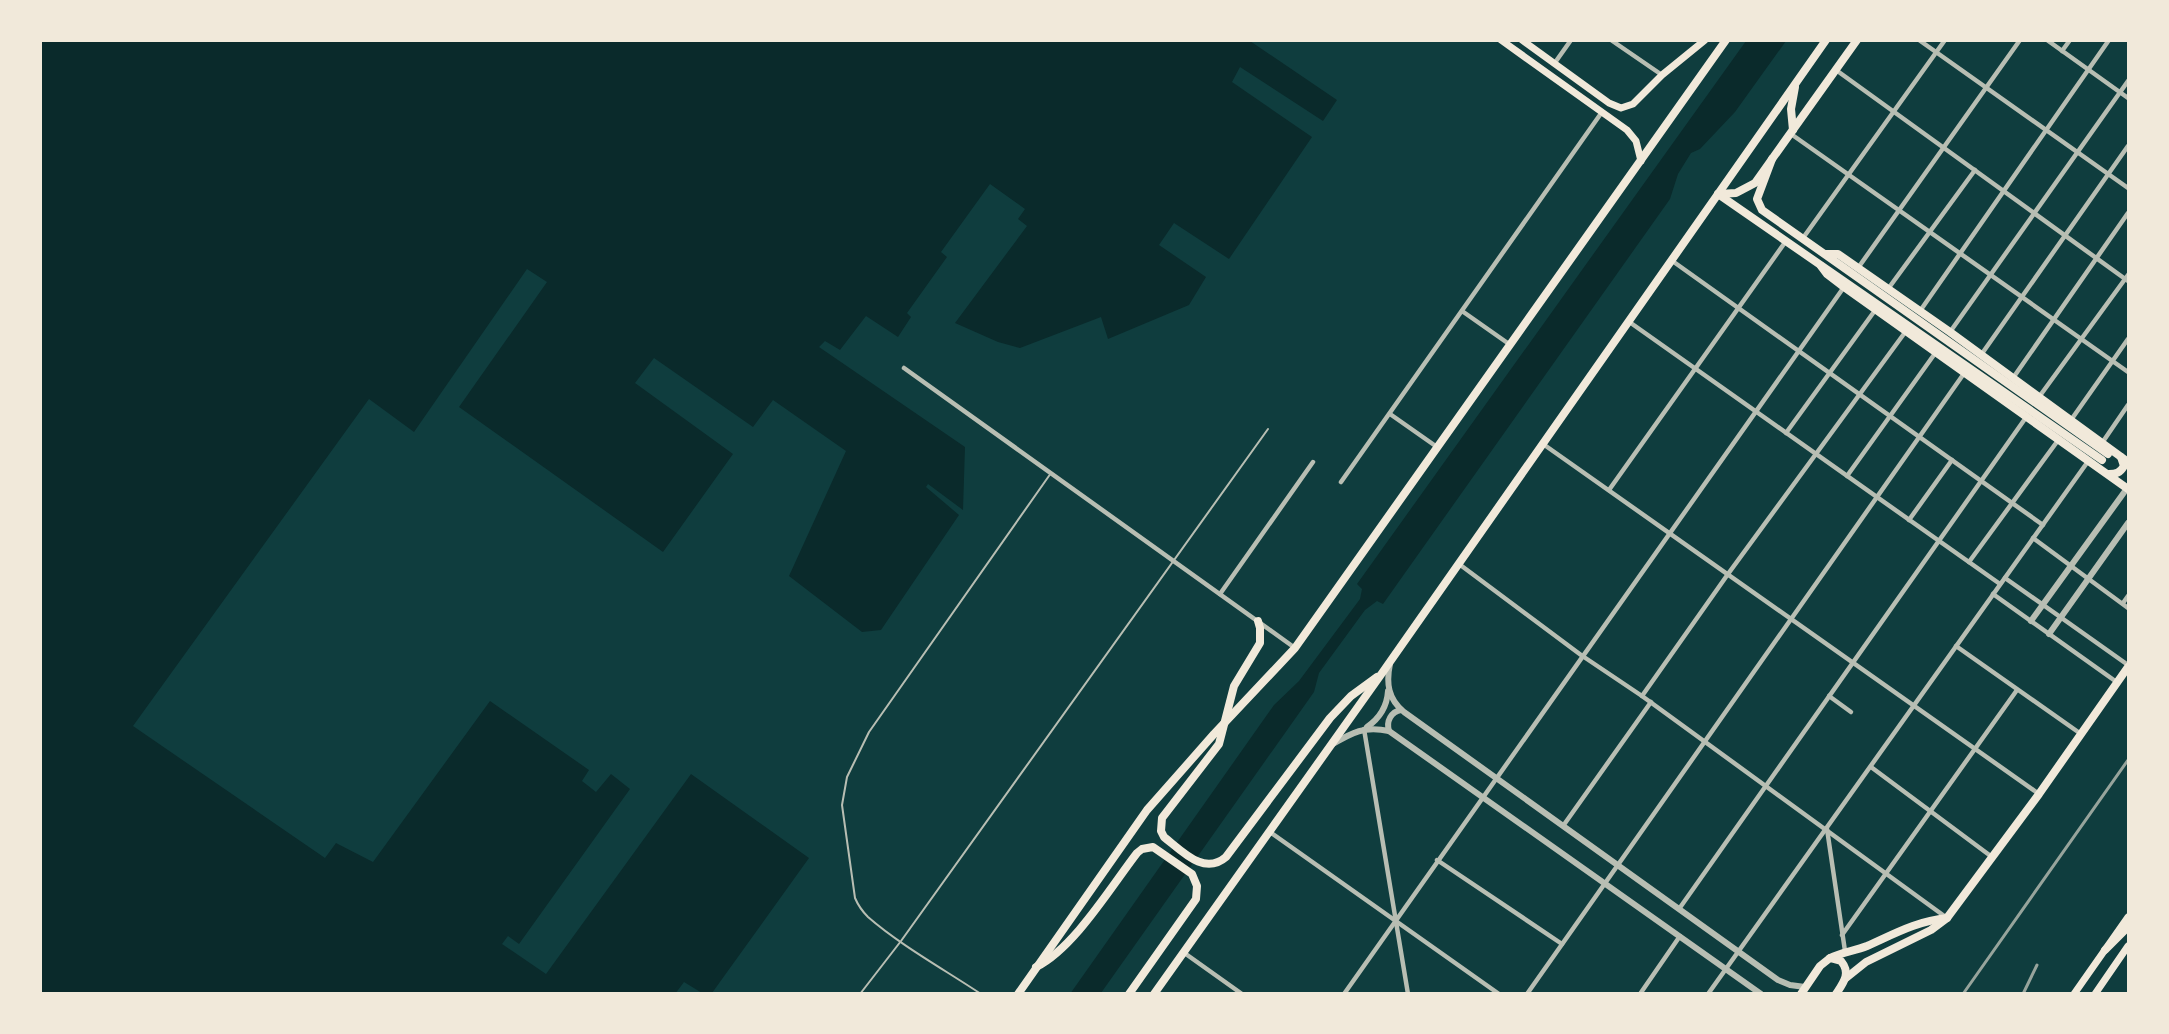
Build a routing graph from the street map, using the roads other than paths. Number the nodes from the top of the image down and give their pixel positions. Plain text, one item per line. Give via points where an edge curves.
1 (1501, 40) edge
2 (1522, 40) edge
3 (1571, 40) edge
4 (1611, 40) edge
5 (1705, 40) edge
6 (1726, 40) edge
7 (1826, 40) edge
8 (1857, 40) edge
9 (1919, 40) edge
10 (1945, 40) edge
11 (2020, 40) edge
12 (2048, 40) edge
13 (2070, 40) edge
14 (2109, 40) edge
15 (2062, 51) junction
16 (1936, 52) junction
17 (1554, 64) junction
18 (1836, 70) junction
19 (2089, 70) junction
20 (1662, 75) junction
21 (1797, 81) junction
22 (2128, 81) edge
23 (1986, 88) junction
24 (2120, 92) junction
25 (2128, 98) edge
26 (1602, 112) junction
27 (1894, 112) junction
28 (2046, 130) junction
29 (1792, 132) junction
30 (2128, 146) edge
31 (1944, 148) junction
32 (2078, 152) junction
33 (1772, 159) junction
34 (1641, 162) junction
35 (1975, 170) junction
36 (2109, 174) junction
37 (1849, 175) junction
38 (2128, 188) edge
39 (2004, 191) junction
40 (1718, 194) junction
41 (1899, 210) junction
42 (2034, 213) junction
43 (2128, 213) edge
44 (1930, 232) junction
45 (2065, 236) junction
46 (1803, 238) junction
47 (1786, 240) junction
48 (1960, 253) junction
49 (1826, 254) junction
50 (2097, 258) junction
51 (1671, 261) junction
52 (1821, 265) junction
53 (1858, 268) junction
54 (1991, 275) junction
55 (2128, 279) edge
56 (1844, 287) junction
57 (1888, 289) junction
58 (2022, 297) junction
59 (1738, 308) junction
60 (1876, 309) junction
61 (1462, 311) junction
62 (1920, 311) junction
63 (2054, 320) junction
64 (1628, 321) junction
65 (1906, 331) junction
66 (1950, 332) junction
67 (2082, 339) junction
68 (2128, 339) edge
69 (1509, 344) junction
70 (1798, 351) junction
71 (1936, 352) junction
72 (1981, 355) junction
73 (2113, 361) junction
74 (903, 368) dead end
75 (1695, 369) junction
76 (1965, 372) junction
77 (2128, 372) edge
78 (1830, 373) junction
79 (2013, 378) junction
80 (1860, 394) junction
81 (2039, 397) junction
82 (2128, 405) edge
83 (1755, 411) junction
84 (1390, 414) junction
85 (1889, 416) junction
86 (2027, 416) junction
87 (2071, 420) junction
88 (1268, 429) dead end
89 (1786, 433) junction
90 (1919, 437) junction
91 (2059, 439) junction
92 (2102, 443) junction
93 (1543, 444) junction
94 (1437, 447) junction
95 (1816, 454) junction
96 (2108, 454) dead end
97 (2120, 455) junction
98 (1952, 460) junction
99 (2089, 460) junction
100 (2102, 460) dead end
101 (1313, 462) dead end
102 (2128, 462) edge
103 (1051, 473) junction
104 (2109, 474) junction
105 (1847, 476) junction
106 (1981, 481) junction
107 (1341, 482) dead end
108 (2128, 488) edge
109 (1609, 490) junction
110 (1877, 497) junction
111 (2012, 503) junction
112 (1909, 520) junction
113 (2128, 523) edge
114 (2043, 525) junction
115 (1669, 532) junction
116 (2033, 538) junction
117 (1939, 541) junction
118 (1173, 560) junction
119 (1969, 562) junction
120 (1458, 564) junction
121 (2071, 566) junction
122 (1728, 574) junction
123 (2005, 578) junction
124 (2089, 579) junction
125 (2000, 584) junction
126 (1220, 594) junction
127 (1993, 594) junction
128 (2128, 596) edge
129 (2123, 603) junction
130 (2043, 604) junction
131 (2128, 608) edge
132 (2061, 617) junction
133 (1791, 619) junction
134 (1258, 621) junction
135 (2031, 621) junction
136 (2049, 634) junction
137 (1956, 646) junction
138 (1295, 648) junction
139 (1581, 655) junction
140 (1390, 661) junction
141 (1853, 662) junction
142 (2128, 666) edge
143 (1380, 675) junction
144 (2118, 683) junction
145 (1389, 689) junction
146 (2017, 690) junction
147 (1642, 696) junction
148 (1829, 696) junction
149 (1651, 702) junction
150 (1914, 706) junction
151 (1401, 710) junction
152 (1851, 712) dead end
153 (1225, 722) junction
154 (1364, 729) junction
155 (1389, 731) junction
156 (2081, 734) junction
157 (1705, 741) junction
158 (1328, 747) junction
159 (1976, 749) junction
160 (1871, 767) junction
161 (1495, 778) junction
162 (1766, 785) junction
163 (2039, 794) junction
164 (1482, 796) junction
165 (1931, 812) junction
166 (1563, 826) junction
167 (1827, 829) junction
168 (1270, 832) junction
169 (1992, 858) junction
170 (1437, 860) junction
171 (1618, 865) junction
172 (1886, 874) junction
173 (1605, 883) junction
174 (1678, 909) junction
175 (2128, 916) edge
176 (1947, 918) junction
177 (1395, 920) junction
178 (2128, 927) edge
179 (1842, 935) junction
180 (1680, 936) junction
181 (901, 941) junction
182 (1562, 944) junction
183 (2128, 946) edge
184 (2104, 950) junction
185 (1845, 951) junction
186 (1183, 952) junction
187 (1740, 952) junction
188 (1830, 958) junction
189 (1035, 967) junction
190 (1726, 969) junction
191 (1846, 978) junction
192 (1803, 990) edge
193 (860, 993) edge
194 (981, 993) edge
195 (1018, 993) edge
196 (1129, 993) edge
197 (1154, 993) edge
198 (1242, 993) edge
199 (1344, 993) edge
200 (1408, 993) edge
201 (1499, 993) edge
202 (1527, 993) edge
203 (1640, 993) edge
204 (1708, 993) edge
205 (1761, 993) edge
206 (1836, 993) edge
207 (2074, 993) edge
208 (2095, 993) edge

1 - 26 main road
2 - 17 main road
3 - 17 street
4 - 20 street
5 - 20 main road
6 - 34 main road
7 - 21 main road
8 - 18 main road
9 - 16 street
10 - 16 street
11 - 23 street
12 - 15 street
13 - 15 street
14 - 19 street
15 - 19 street
16 - 23 street
16 - 27 street
17 - 20 main road via 1621,108 1637,102
18 - 27 street
18 - 29 main road
19 - 24 street
19 - 28 street
21 - 29 main road via 1791,109
21 - 40 main road
22 - 24 street
23 - 28 street
23 - 31 street
24 - 25 street
24 - 32 street
26 - 34 main road via 1632,135
26 - 61 street
27 - 31 street
27 - 37 street
28 - 32 street
28 - 39 street
29 - 33 main road
29 - 37 street
30 - 36 street
31 - 35 street
31 - 41 street
32 - 36 street
32 - 42 street
33 - 40 main road via 1749,188
33 - 46 main road via 1758,203 1762,210
34 - 69 main road
35 - 39 street
35 - 44 street
36 - 38 street
36 - 45 street
37 - 41 street
37 - 46 street
39 - 42 street
39 - 48 street
40 - 47 main road
40 - 51 main road
41 - 44 street
41 - 53 street
42 - 45 street
42 - 54 street
43 - 50 street
44 - 48 street
44 - 57 street
45 - 50 street
45 - 58 street
46 - 49 main road
47 - 52 main road
47 - 59 street
48 - 54 street
48 - 62 street
49 - 53 main road via 1839,254
49 - 96 main road
50 - 55 street
50 - 63 street
51 - 59 street
51 - 64 main road
52 - 56 main road
52 - 100 main road
53 - 57 main road
54 - 58 street
54 - 66 street
55 - 67 street
56 - 60 main road
56 - 70 street
57 - 62 main road
58 - 63 street
58 - 72 street
59 - 70 street
59 - 75 street
60 - 65 main road
60 - 78 street
61 - 69 street
61 - 84 street
62 - 66 main road
63 - 67 street
63 - 79 street
64 - 75 street
64 - 93 main road
65 - 71 main road
65 - 80 street
66 - 72 main road
67 - 73 street
67 - 81 street
68 - 73 street
69 - 94 main road
70 - 78 street
70 - 83 street
71 - 76 main road
71 - 85 street
72 - 79 main road
73 - 77 street
73 - 87 street
74 - 103 street
75 - 83 street
75 - 109 street
76 - 86 main road
76 - 90 street
78 - 80 street
78 - 89 street
79 - 81 main road
80 - 85 street
80 - 95 street
81 - 87 main road
82 - 92 street
83 - 89 street
83 - 115 street
84 - 94 street
84 - 107 street
85 - 90 street
85 - 105 street
86 - 91 main road
86 - 106 street
87 - 92 main road
88 - 118 lane
89 - 95 street
90 - 98 street
90 - 110 street
91 - 99 main road
91 - 111 street
92 - 97 main road
93 - 109 street
93 - 120 main road
94 - 138 main road
95 - 105 street
95 - 122 street
97 - 102 main road
97 - 104 main road via 2124,466 2120,472
98 - 106 street
98 - 112 street
99 - 104 main road
99 - 114 street
101 - 126 street
103 - 118 street
103 - 181 lane via 869,732 847,777 842,805 855,897 867,916
104 - 108 main road
105 - 110 street
106 - 111 street
106 - 117 street
108 - 121 street
109 - 115 street
110 - 112 street
110 - 133 street
111 - 114 street
111 - 119 street
112 - 117 street
113 - 124 street
114 - 116 street
115 - 122 street
115 - 139 street
116 - 121 street
116 - 123 street
117 - 119 street
117 - 141 street
118 - 126 street
118 - 181 lane
119 - 125 street
120 - 139 street
120 - 140 main road
121 - 124 street
121 - 130 street
122 - 133 street
122 - 147 street
123 - 125 street
123 - 130 street
124 - 129 street
124 - 132 street
125 - 127 street
126 - 134 street
127 - 135 street
127 - 137 street
128 - 129 street
129 - 131 street
130 - 132 street
130 - 135 street
132 - 136 street
132 - 142 street
133 - 141 street
133 - 157 street
134 - 138 street
134 - 153 main road via 1260,644 1234,686
135 - 136 street
136 - 144 street
137 - 146 street
137 - 150 street
138 - 153 main road
139 - 147 street
139 - 161 street
140 - 143 main road
140 - 145 street
141 - 148 street
141 - 150 street
142 - 144 main road
143 - 153 main road via 1330,718 1226,857 1214,865 1200,864 1164,837 1162,818 1213,752
143 - 158 main road
144 - 156 main road
145 - 151 street
145 - 154 street via 1380,716
146 - 156 street
146 - 159 street
147 - 149 street
148 - 152 street
148 - 162 street
149 - 157 street
149 - 166 street
150 - 159 street
150 - 160 street
151 - 155 street via 1390,717
151 - 161 street
153 - 189 main road via 1147,810
154 - 155 street
154 - 158 street
154 - 177 street
155 - 164 street
156 - 163 main road
157 - 162 street
157 - 171 street
158 - 168 main road
159 - 163 street
159 - 165 street
160 - 165 street
160 - 167 street
161 - 164 street
161 - 166 street
162 - 167 street
162 - 174 street
163 - 169 main road
164 - 170 street
164 - 173 street
165 - 169 street
165 - 172 street
166 - 171 street
167 - 172 street
167 - 179 street
167 - 187 street
168 - 177 street
168 - 186 main road
169 - 176 main road
170 - 177 street
170 - 182 street
171 - 173 street
171 - 174 street
172 - 176 street
172 - 179 street
173 - 180 street
173 - 182 street
174 - 187 street
175 - 184 main road
176 - 185 main road via 1924,921
176 - 191 main road via 1866,962
177 - 199 street
177 - 200 street
177 - 201 street
178 - 184 main road
179 - 185 street
180 - 190 street
180 - 203 street
181 - 193 lane
181 - 194 lane
182 - 202 street
183 - 208 main road
184 - 207 main road
185 - 188 main road
186 - 197 main road
186 - 198 street
187 - 190 street
187 - 192 street via 1778,980
188 - 191 main road via 1844,964
188 - 192 main road
189 - 195 main road
189 - 196 main road via 1068,944 1137,853 1148,847 1157,849 1192,874 1196,898
190 - 204 street
190 - 205 street
191 - 206 main road

